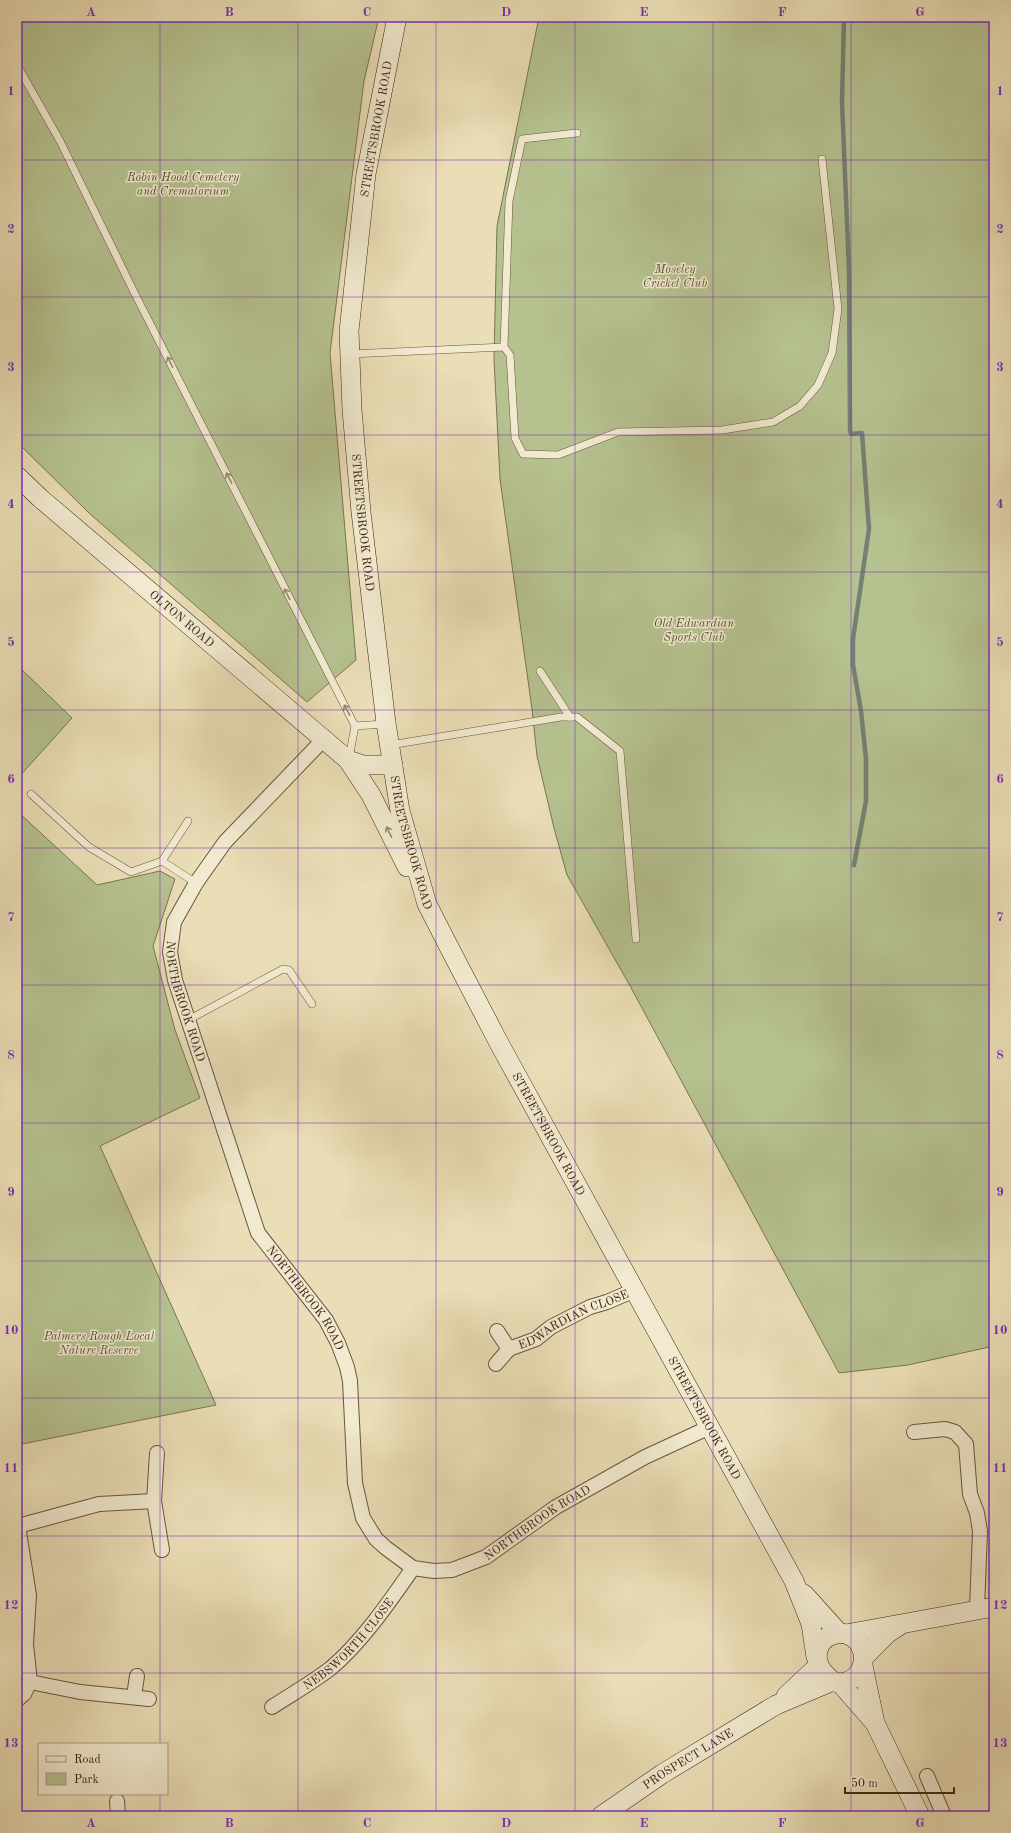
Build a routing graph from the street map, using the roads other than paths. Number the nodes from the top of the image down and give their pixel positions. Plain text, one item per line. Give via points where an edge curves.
1 (397, 17) edge
2 (17, 66) edge
3 (576, 133) dead end
4 (822, 159) dead end
5 (504, 347) junction
6 (350, 354) junction
7 (17, 476) edge
8 (540, 671) dead end
9 (570, 717) junction
10 (386, 724) junction
11 (355, 726) junction
12 (323, 740) junction
13 (390, 745) junction
14 (348, 760) junction
15 (393, 765) junction
16 (31, 794) dead end
17 (188, 821) dead end
18 (162, 861) junction
19 (196, 883) junction
20 (427, 904) junction
21 (636, 939) dead end
22 (312, 1004) dead end
23 (188, 1020) junction
24 (635, 1290) junction
25 (497, 1331) dead end
26 (509, 1349) junction
27 (496, 1364) dead end
28 (710, 1427) junction
29 (914, 1432) dead end
30 (157, 1453) dead end
31 (154, 1501) junction
32 (17, 1524) edge
33 (162, 1550) dead end
34 (413, 1568) junction
35 (794, 1581) junction
36 (23, 1596) edge
37 (986, 1608) edge
38 (902, 1624) junction
39 (843, 1634) junction
40 (864, 1661) junction
41 (817, 1662) junction
42 (136, 1676) dead end
43 (30, 1682) junction
44 (836, 1682) junction
45 (134, 1696) junction
46 (149, 1699) dead end
47 (17, 1700) edge
48 (776, 1705) junction
49 (272, 1707) dead end
50 (875, 1723) junction
51 (927, 1776) dead end
52 (117, 1801) dead end
53 (118, 1816) edge
54 (601, 1816) edge
55 (920, 1816) edge
56 (944, 1816) edge

1 - 6 main road, STREETSBROOK ROAD via 366,174 349,331
11 -> 2 lane via 60,141
3 - 5 lane via 522,139 509,201
4 - 5 lane via 838,309 832,353 818,385 794,410 773,422 722,430 618,432 558,455 523,454 515,438 510,355
5 - 6 lane
6 - 10 main road, STREETSBROOK ROAD via 361,512
7 - 12 main road, OLTON ROAD
8 - 9 lane
9 - 13 lane
9 - 21 lane via 577,717 620,751
10 - 11 lane
10 - 13 main road, STREETSBROOK ROAD
11 - 14 lane
12 - 14 main road, OLTON ROAD
12 - 19 street, NORTHBROOK ROAD via 225,842
13 - 15 main road, STREETSBROOK ROAD
14 - 15 main road, OLTON ROAD via 363,765
20 -> 14 main road, OLTON ROAD via 371,795
15 - 20 main road, STREETSBROOK ROAD via 400,810
16 - 18 lane via 89,847 130,872
17 - 18 lane
18 - 19 lane
19 - 23 street, NORTHBROOK ROAD via 174,922 170,952 175,980
20 - 24 main road, STREETSBROOK ROAD via 500,1045
22 - 23 lane via 289,970 283,969
23 - 34 street, NORTHBROOK ROAD via 258,1233 326,1320 347,1367 355,1483 363,1518 376,1539
24 - 26 street, EDWARDIAN CLOSE via 590,1307 551,1327 536,1339
24 - 28 main road, STREETSBROOK ROAD
25 - 26 street, EDWARDIAN CLOSE
26 - 27 street
28 - 34 street, NORTHBROOK ROAD via 645,1457 556,1507 486,1557 452,1570
28 - 35 main road, STREETSBROOK ROAD
29 - 37 street via 945,1429 955,1432 966,1444 970,1494 978,1513
30 - 31 street
31 - 32 street via 99,1504
31 - 33 street
32 - 36 street
34 - 49 street, NEBSWORTH CLOSE via 385,1609 331,1668
35 - 39 main road, STREETSBROOK ROAD via 818,1611
35 - 41 main road, STREETSBROOK ROAD via 810,1624
36 - 43 street
37 - 38 main road
38 - 39 main road
38 - 40 main road via 888,1633
39 - 40 main road via 858,1643
39 - 41 main road via 828,1638 822,1644
40 - 44 main road via 855,1676
40 - 50 main road
41 - 44 main road
41 - 48 main road, PROSPECT LANE
42 - 45 street
43 - 45 street via 80,1692
43 - 47 street via 24,1694
44 - 48 main road, PROSPECT LANE
44 - 50 main road
45 - 46 street
48 - 54 main road, PROSPECT LANE via 662,1774
50 - 55 main road
51 - 56 street
52 - 53 street

